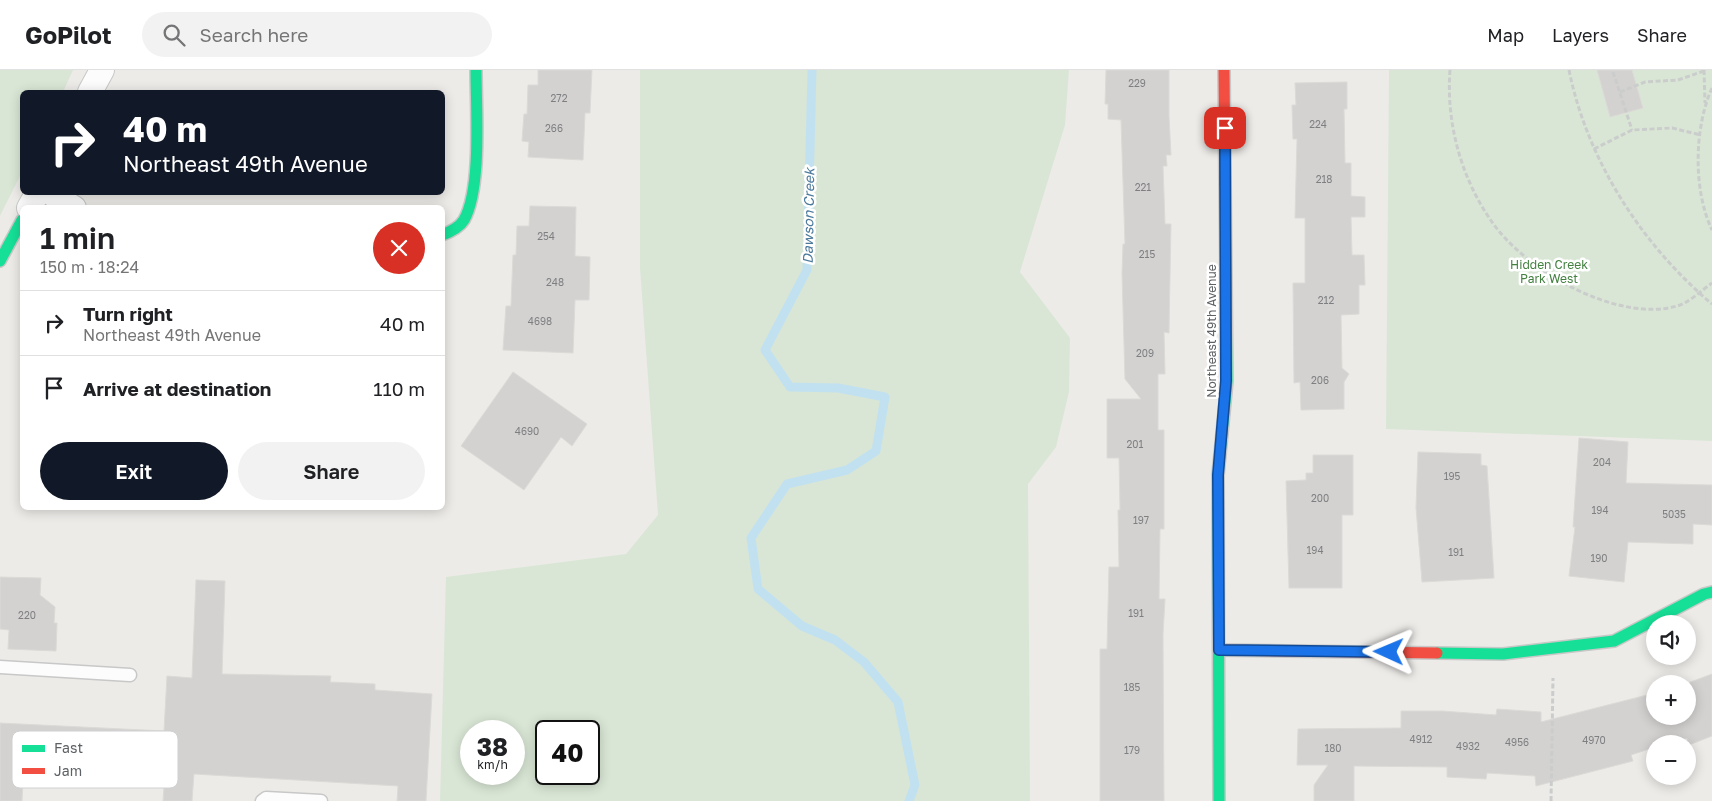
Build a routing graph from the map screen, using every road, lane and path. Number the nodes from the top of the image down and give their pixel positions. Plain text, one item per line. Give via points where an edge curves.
1 (102, 70) edge
2 (476, 70) edge
3 (1224, 70) edge
4 (1450, 70) edge
5 (1569, 70) edge
6 (1704, 71) edge
7 (1613, 72) dead end
8 (1712, 88) edge
9 (91, 90) edge
10 (1620, 92) junction
11 (1704, 119) junction
12 (1632, 130) junction
13 (1701, 135) junction
14 (1594, 149) junction
15 (54, 195) edge
16 (69, 205) edge
17 (20, 224) edge
18 (1712, 230) edge
19 (445, 234) edge
20 (0, 261) edge
21 (1712, 283) edge
22 (1699, 293) junction
23 (1712, 304) edge
24 (1712, 592) edge
25 (1219, 650) junction
26 (1552, 650) junction
27 (0, 667) edge
28 (130, 675) dead end
29 (262, 801) edge
30 (321, 801) edge
31 (1219, 801) edge
32 (1551, 801) edge

1 - 9 street
2 - 19 street via 473,200 464,220 451,233
3 - 25 street, Northeast 49th Avenue via 1226,381 1218,475
4 - 22 path via 1451,115 1466,171 1493,223 1535,264 1582,293 1637,309 1680,306
5 - 14 path via 1580,114
6 - 10 path via 1678,80 1645,82
6 - 11 path
7 - 10 path
8 - 11 path
10 - 12 path
11 - 13 path
12 - 13 path via 1672,128
12 - 14 path
13 - 18 path via 1699,181
14 - 22 path via 1628,212 1664,257
15 - 16 street
17 - 20 street
21 - 22 path
22 - 23 path
24 - 26 street via 1614,640
25 - 26 street via 1503,654
25 - 31 street, Northeast 49th Avenue
26 - 32 path
27 - 28 lane
29 - 30 lane via 266,798

